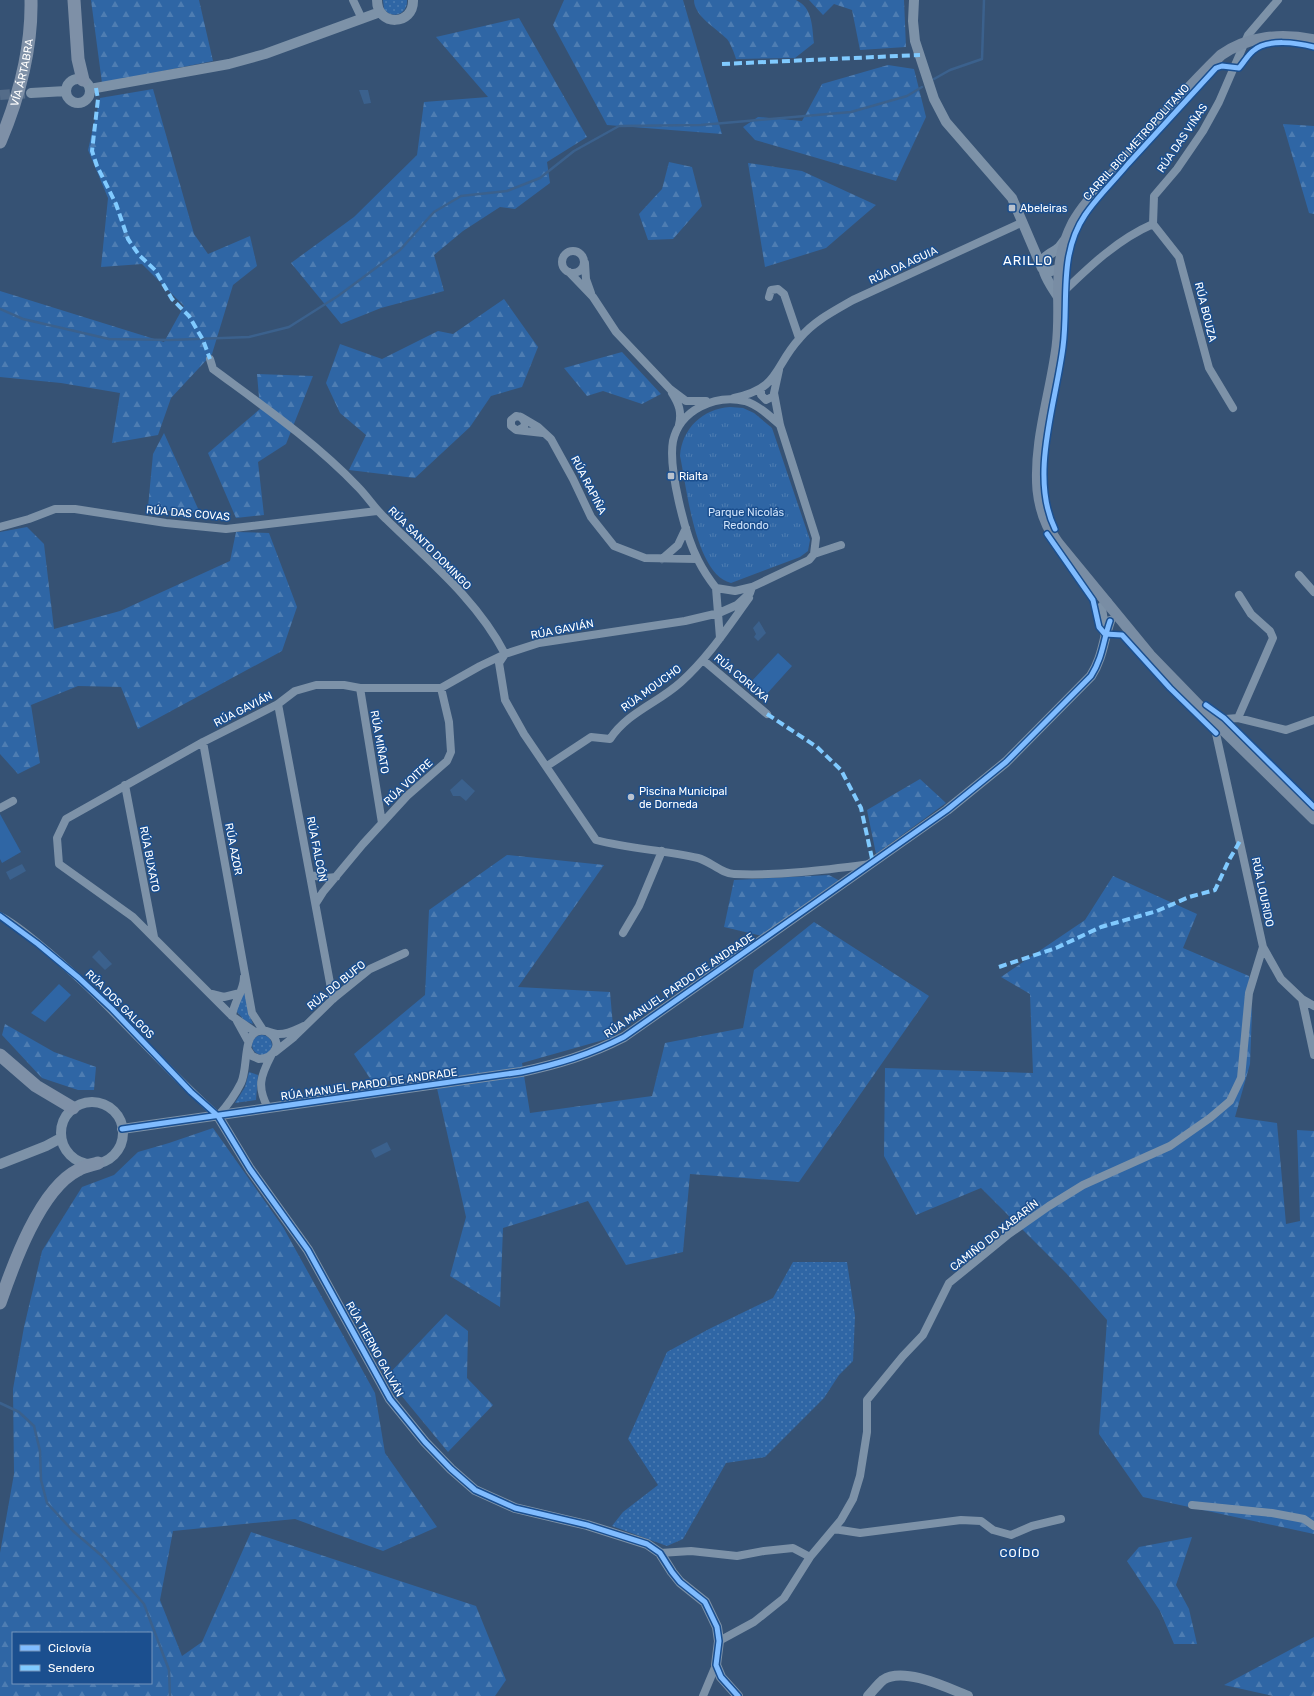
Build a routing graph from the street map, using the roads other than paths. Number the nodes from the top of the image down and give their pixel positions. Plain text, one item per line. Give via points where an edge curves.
1 (31, 0) edge
2 (74, 0) edge
3 (353, 0) edge
4 (377, 0) edge
5 (413, 0) edge
6 (914, 0) edge
7 (1278, 0) edge
8 (380, 12) junction
9 (362, 19) junction
10 (1314, 40) edge
11 (1246, 42) junction
12 (87, 85) junction
13 (66, 92) junction
14 (32, 94) tunnel mouth
15 (0, 142) edge
16 (1023, 222) junction
17 (1153, 224) junction
18 (1029, 236) junction
19 (1065, 239) junction
20 (1047, 255) junction
21 (584, 259) junction
22 (1058, 267) junction
23 (1042, 268) junction
24 (569, 272) junction
25 (593, 297) junction
26 (769, 297) dead end
27 (1058, 297) junction
28 (799, 338) junction
29 (210, 359) dead end
30 (780, 370) junction
31 (670, 389) junction
32 (761, 389) junction
33 (774, 396) junction
34 (720, 400) junction
35 (1233, 408) dead end
36 (679, 425) junction
37 (780, 425) junction
38 (543, 433) junction
39 (377, 511) junction
40 (0, 527) edge
41 (686, 528) junction
42 (841, 545) dead end
43 (814, 554) junction
44 (662, 559) junction
45 (697, 559) junction
46 (1299, 574) dead end
47 (760, 583) junction
48 (752, 587) junction
49 (716, 588) junction
50 (1314, 592) edge
51 (1239, 595) dead end
52 (1107, 602) junction
53 (719, 613) junction
54 (1101, 615) junction
55 (1114, 618) junction
56 (1105, 634) junction
57 (720, 638) junction
58 (505, 654) junction
59 (703, 660) junction
60 (360, 688) junction
61 (441, 688) junction
62 (278, 704) junction
63 (767, 714) dead end
64 (1238, 718) junction
65 (1213, 720) junction
66 (1314, 720) edge
67 (203, 742) junction
68 (547, 766) junction
69 (125, 785) junction
70 (13, 802) dead end
71 (0, 808) edge
72 (1314, 819) edge
73 (382, 823) junction
74 (662, 850) junction
75 (873, 863) junction
76 (310, 875) junction
77 (336, 877) junction
78 (316, 903) junction
79 (0, 916) edge
80 (623, 933) dead end
81 (154, 937) junction
82 (1263, 947) junction
83 (405, 953) dead end
84 (243, 960) junction
85 (240, 993) junction
86 (212, 994) junction
87 (333, 999) junction
88 (1302, 999) junction
89 (1314, 1006) edge
90 (235, 1018) junction
91 (304, 1026) junction
92 (1312, 1026) edge
93 (262, 1031) junction
94 (248, 1041) junction
95 (248, 1050) junction
96 (0, 1054) edge
97 (273, 1054) junction
98 (1314, 1056) edge
99 (73, 1108) junction
100 (268, 1108) junction
101 (218, 1116) junction
102 (122, 1129) junction
103 (61, 1138) junction
104 (98, 1163) junction
105 (0, 1164) edge
106 (0, 1303) edge
107 (1192, 1505) dead end
108 (1061, 1519) dead end
109 (1314, 1526) edge
110 (834, 1529) junction
111 (660, 1553) junction
112 (810, 1558) junction
113 (719, 1641) junction
114 (716, 1665) junction
115 (703, 1696) edge
116 (738, 1696) edge
117 (868, 1696) edge
118 (968, 1696) edge

1 - 15 highway, VÍA ÁRTABRA via 27,53 20,86
2 - 12 highway via 78,59
3 - 9 street
4 - 8 street
5 - 8 street via 409,14 399,20 388,19
6 - 16 street via 913,21 916,41 934,100 946,122 1012,198
7 - 11 street, RÚA DAS VIÑAS via 1257,22
8 - 9 street
9 - 12 street via 265,54 229,64
10 - 11 main road via 1278,36
11 - 17 street, RÚA DAS VIÑAS via 1203,131 1177,169 1154,196
11 - 19 main road via 1233,46 1221,55 1188,89 1086,204
12 - 13 street via 79,79 71,81 66,87
12 - 13 street via 88,97 79,103 72,101
13 - 14 street
16 - 18 street
16 - 28 street, RÚA DA AGUIA via 853,300 814,324
17 - 27 street via 1133,233 1107,252
17 - 35 street, RÚA BOUZA via 1179,257 1209,368
18 - 20 street
18 - 23 street
19 - 20 street via 1058,251
19 - 22 main road
20 - 22 street
20 - 23 street
21 - 24 street via 584,265 579,272
21 - 24 street via 576,250 563,255 564,269
21 - 25 street via 586,278
22 - 23 street via 1048,272
22 - 27 main road
23 - 27 street
24 - 25 street
25 - 31 street via 616,332
26 - 28 street via 771,290 778,289 784,294
27 - 52 main road via 1057,348 1038,465 1040,503 1051,532
28 - 30 street, RÚA DA AGUIA
29 - 39 street, RÚA SANTO DOMINGO via 213,369 309,442 359,488
30 - 32 street, RÚA DA AGUIA
30 - 33 street, RÚA DA AGUIA
31 - 34 street via 686,401
31 - 36 street via 679,404
32 - 33 street via 761,395 766,400
32 - 34 street, RÚA DA AGUIA via 747,395
33 - 37 street, RÚA DA AGUIA
34 - 36 street, RÚA DA AGUIA via 699,406
34 - 37 street, RÚA DA AGUIA via 745,401 756,406
36 - 41 street, RÚA DA AGUIA via 673,441 673,464
37 - 43 street, RÚA DA AGUIA via 816,538
38 - 38 street, RÚA RAPIÑA via 521,417 516,416 511,420 512,428
38 - 44 street, RÚA RAPIÑA via 556,446 591,517 614,546 645,558
39 - 40 street, RÚA DAS COVAS via 226,529 75,509 55,509
39 - 58 street, RÚA SANTO DOMINGO via 456,586 493,632
41 - 44 street via 678,545
41 - 45 street, RÚA DA AGUIA
42 - 43 street
43 - 47 street via 808,560
44 - 45 street, RÚA RAPIÑA
45 - 49 street, RÚA DA AGUIA
46 - 50 street
47 - 48 street
47 - 57 street, RÚA MOUCHO
48 - 49 street via 735,591
48 - 53 street via 750,593 737,605
49 - 53 street
51 - 64 street via 1251,614 1270,631 1273,638
52 - 54 street via 1102,608
52 - 55 main road
53 - 57 street
53 - 58 street, RÚA GAVIÁN via 685,621 539,643
54 - 55 street via 1105,621
54 - 56 street, RÚA MANUEL PARDO DE ANDRADE
55 - 56 street, RÚA MANUEL PARDO DE ANDRADE
55 - 65 main road
56 - 75 street, RÚA MANUEL PARDO DE ANDRADE via 1104,649 1091,676 1006,762 947,810
57 - 59 street, RÚA MOUCHO
58 - 61 street, RÚA GAVIÁN
58 - 68 street via 499,663 505,700 524,734
59 - 63 street, RÚA CORUXA
59 - 68 street, RÚA MOUCHO via 680,683 627,718 610,739 591,737
60 - 61 street, RÚA GAVIÁN
60 - 62 street, RÚA GAVIÁN via 316,685 295,691
60 - 73 street, RÚA MIÑATO
61 - 73 street, RÚA VOITRE via 449,722 451,752 447,761 407,796
62 - 67 street, RÚA GAVIÁN
62 - 76 street, RÚA FALCÓN
64 - 65 street
64 - 66 street via 1286,730
65 - 72 main road
65 - 82 street, RÚA LOURIDO
67 - 69 street, RÚA GAVIÁN
67 - 84 street, RÚA AZOR
68 - 74 street via 596,840 622,847
69 - 81 street, RÚA BUXATO
69 - 81 street, RÚA GAVIÁN via 66,819 57,838 59,864 133,917
70 - 71 street
73 - 77 street, RÚA VOITRE
74 - 75 street via 700,858 732,874 804,873
74 - 80 street via 639,906
75 - 100 street, RÚA MANUEL PARDO DE ANDRADE via 624,1037 598,1050 560,1064 521,1072
76 - 77 street
76 - 78 street, RÚA FALCÓN
77 - 78 street, RÚA VOITRE
78 - 87 street, RÚA FALCÓN
79 - 101 street, RÚA DOS GALGOS via 79,978
81 - 86 street, RÚA GAVIÁN
82 - 88 street, RÚA LOURIDO via 1281,979
82 - 110 street, CAMIÑO DO XABARÍN via 1249,993 1241,1078 1230,1101 1170,1146 1083,1185 1049,1206 1009,1234 949,1283 923,1335 867,1400 860,1476 853,1499
83 - 87 street, RÚA DO BUFO via 370,970
84 - 85 street, RÚA AZOR via 244,982
84 - 93 street, RÚA AZOR via 252,1013
85 - 86 street via 224,997
85 - 90 street, RÚA AZOR via 233,1004
86 - 90 street, RÚA GAVIÁN
87 - 91 street, RÚA DO BUFO
88 - 89 street, RÚA LOURIDO
88 - 92 street
90 - 93 street, RÚA GAVIÁN
90 - 94 street, RÚA GAVIÁN
91 - 93 street, RÚA DO BUFO via 278,1034
91 - 97 street, RÚA DO BUFO
92 - 98 street
93 - 94 street
93 - 97 street via 275,1039
94 - 95 street
95 - 97 street via 252,1056 260,1059
95 - 101 street via 242,1082
96 - 99 highway via 36,1086
97 - 100 street, RÚA DO BUFO via 263,1072 260,1087
99 - 102 street via 90,1102 108,1106 120,1120
99 - 103 street via 63,1121
100 - 101 street, RÚA MANUEL PARDO DE ANDRADE
101 - 102 street, RÚA MANUEL PARDO DE ANDRADE
101 - 111 street, RÚA TIERNO GALVÁN via 250,1169 308,1250 390,1399 451,1469 475,1490 515,1508 587,1525 647,1544
102 - 104 street via 120,1146 107,1160
103 - 104 street via 66,1150 74,1158 82,1162
103 - 105 street
104 - 106 highway via 78,1169 50,1196 25,1236
107 - 109 street via 1272,1513 1304,1519
108 - 110 street via 1011,1534 993,1530 980,1522 961,1520 860,1533
110 - 112 street, CAMIÑO DO XABARÍN
111 - 112 street via 691,1551 737,1556 793,1548
111 - 113 street, RÚA TIERNO GALVÁN via 676,1577 705,1602 718,1627
112 - 113 street, CAMIÑO DO XABARÍN via 784,1598 754,1622
113 - 114 street, RÚA TIERNO GALVÁN
114 - 115 street
114 - 116 street via 721,1677
117 - 118 street via 884,1680 899,1675 913,1677

